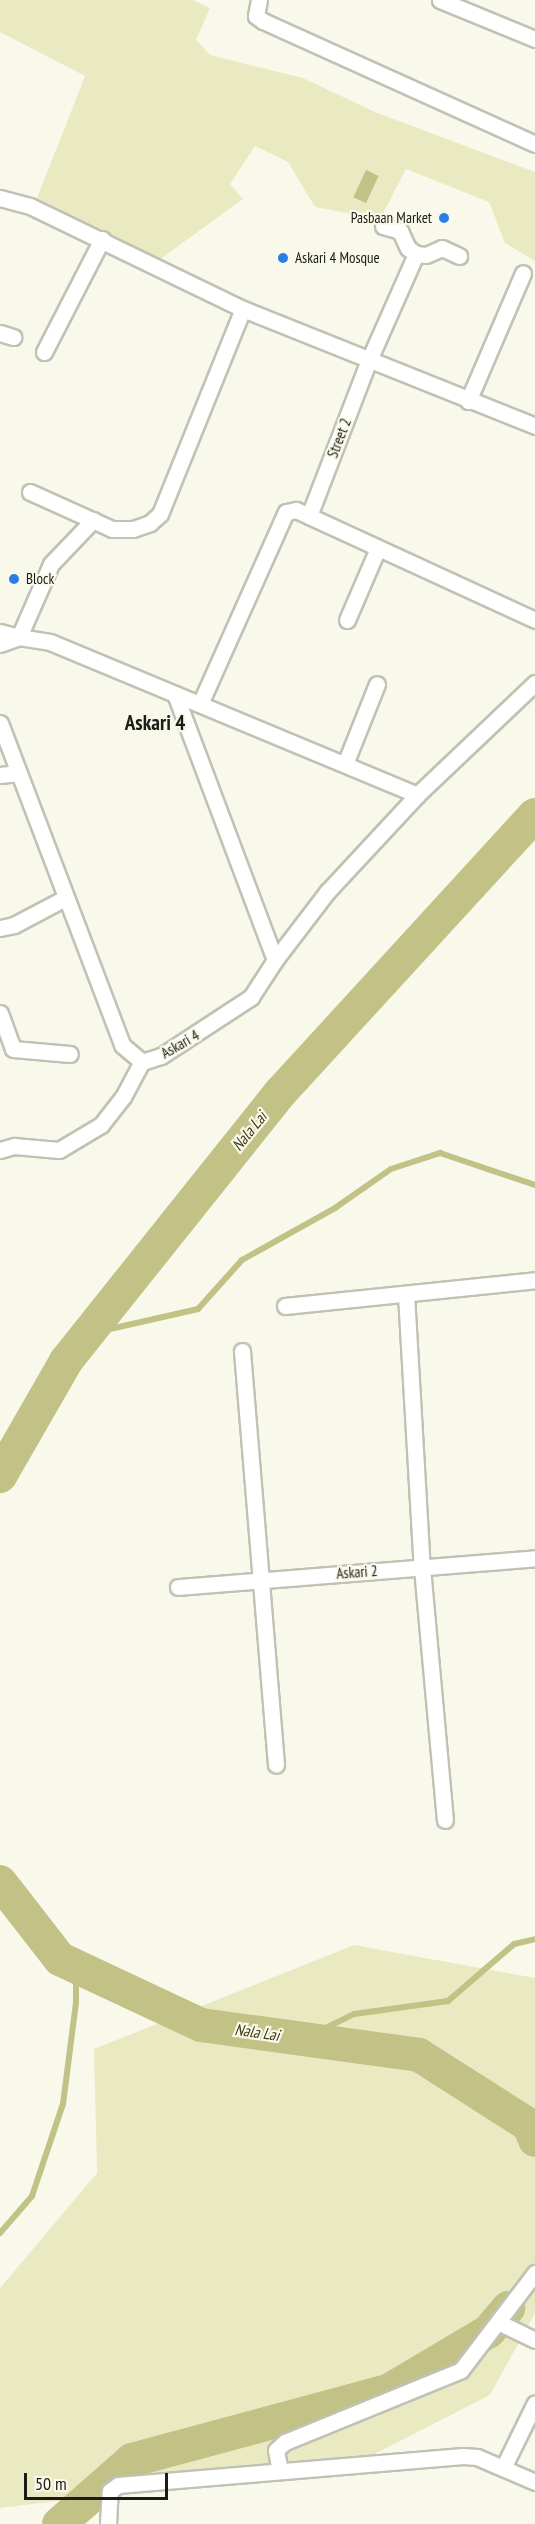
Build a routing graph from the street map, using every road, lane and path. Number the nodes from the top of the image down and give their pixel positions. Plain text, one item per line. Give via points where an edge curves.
1 (259, 0) edge
2 (440, 0) edge
3 (535, 39) edge
4 (535, 144) edge
5 (0, 198) edge
6 (383, 226) dead end
7 (102, 239) junction
8 (416, 254) junction
9 (459, 256) dead end
10 (523, 273) dead end
11 (243, 309) junction
12 (44, 352) dead end
13 (369, 360) junction
14 (468, 400) junction
15 (535, 426) edge
16 (30, 492) dead end
17 (309, 516) junction
18 (93, 520) junction
19 (378, 548) junction
20 (347, 620) dead end
21 (535, 620) edge
22 (0, 632) edge
23 (19, 637) junction
24 (0, 644) edge
25 (535, 683) edge
26 (377, 684) dead end
27 (175, 694) junction
28 (200, 704) junction
29 (0, 723) edge
30 (345, 764) junction
31 (19, 773) junction
32 (0, 775) edge
33 (417, 795) junction
34 (65, 898) junction
35 (0, 928) edge
36 (275, 960) junction
37 (0, 1013) edge
38 (70, 1054) dead end
39 (142, 1062) junction
40 (0, 1150) edge
41 (535, 1280) edge
42 (406, 1294) junction
43 (285, 1306) dead end
44 (242, 1351) dead end
45 (535, 1558) edge
46 (422, 1569) junction
47 (259, 1578) junction
48 (178, 1587) dead end
49 (276, 1765) dead end
50 (445, 1820) dead end
51 (535, 2274) edge
52 (500, 2323) junction
53 (535, 2340) edge
54 (535, 2403) edge
55 (503, 2468) junction
56 (280, 2471) junction
57 (535, 2482) edge
58 (108, 2524) edge

1 - 4 street via 256,16 263,21
2 - 3 street
5 - 7 street via 30,206
6 - 8 street via 400,231 408,248
7 - 11 street
7 - 12 street
8 - 9 street via 426,255 442,248
8 - 13 street, Street 2
10 - 14 street
11 - 13 street
11 - 18 street via 160,514 150,523 133,529 112,529
13 - 14 street
13 - 17 street, Street 2
14 - 15 street
16 - 18 street
17 - 19 street
17 - 28 street via 296,510 286,512
18 - 23 street via 51,564
19 - 20 street
19 - 21 street
22 - 23 street
23 - 24 street
23 - 27 street via 50,642
25 - 33 street
26 - 30 street
27 - 28 street
27 - 36 street
28 - 30 street
29 - 31 street, Askari 4
30 - 33 street
31 - 32 street
31 - 34 street, Askari 4
33 - 36 street, Askari 4 via 327,892
34 - 35 street via 14,925
34 - 39 street, Askari 4 via 122,1045
36 - 39 street, Askari 4 via 251,997 161,1056
37 - 38 street via 13,1049
39 - 40 street via 123,1097 101,1125 59,1150 14,1146
41 - 42 street
42 - 43 street
42 - 46 street
44 - 47 street
45 - 46 street, Askari 2
46 - 47 street, Askari 2
46 - 50 street
47 - 48 street, Askari 2
47 - 49 street
51 - 52 street
52 - 53 street
52 - 56 street via 461,2370 280,2445 275,2455
54 - 55 street
55 - 56 street via 463,2456
55 - 57 street
56 - 58 street via 118,2485 110,2491

